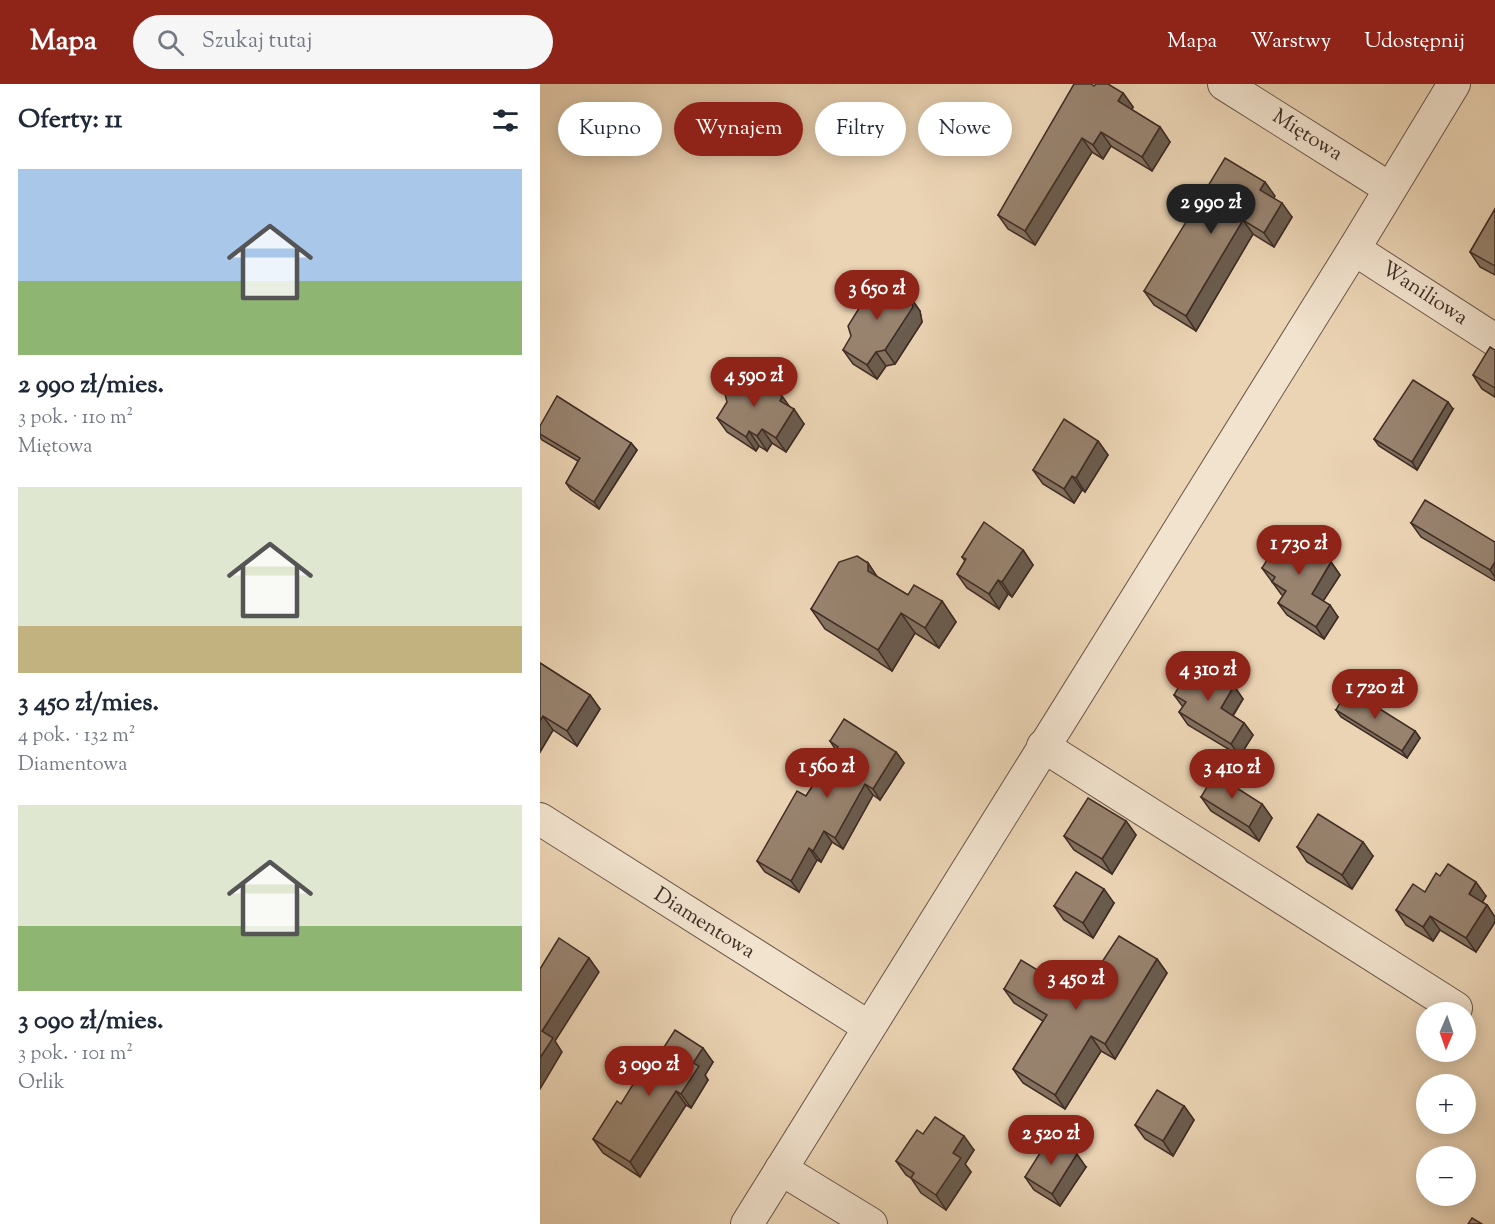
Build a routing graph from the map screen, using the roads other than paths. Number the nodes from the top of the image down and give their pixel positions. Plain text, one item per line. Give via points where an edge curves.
1 (1224, 84) edge
2 (1454, 84) edge
3 (1389, 188) junction
4 (1354, 249) junction
5 (1495, 340) edge
6 (1043, 746) junction
7 (540, 819) edge
8 (1447, 1002) edge
9 (869, 1027) junction
10 (781, 1169) junction
11 (747, 1224) edge
12 (871, 1224) edge

1 - 3 street, Miętowa
2 - 3 street
3 - 4 street
4 - 5 street, Waniliowa
4 - 6 street
6 - 8 street
6 - 9 street
7 - 9 street, Diamentowa
9 - 10 street
10 - 11 street
10 - 12 street

